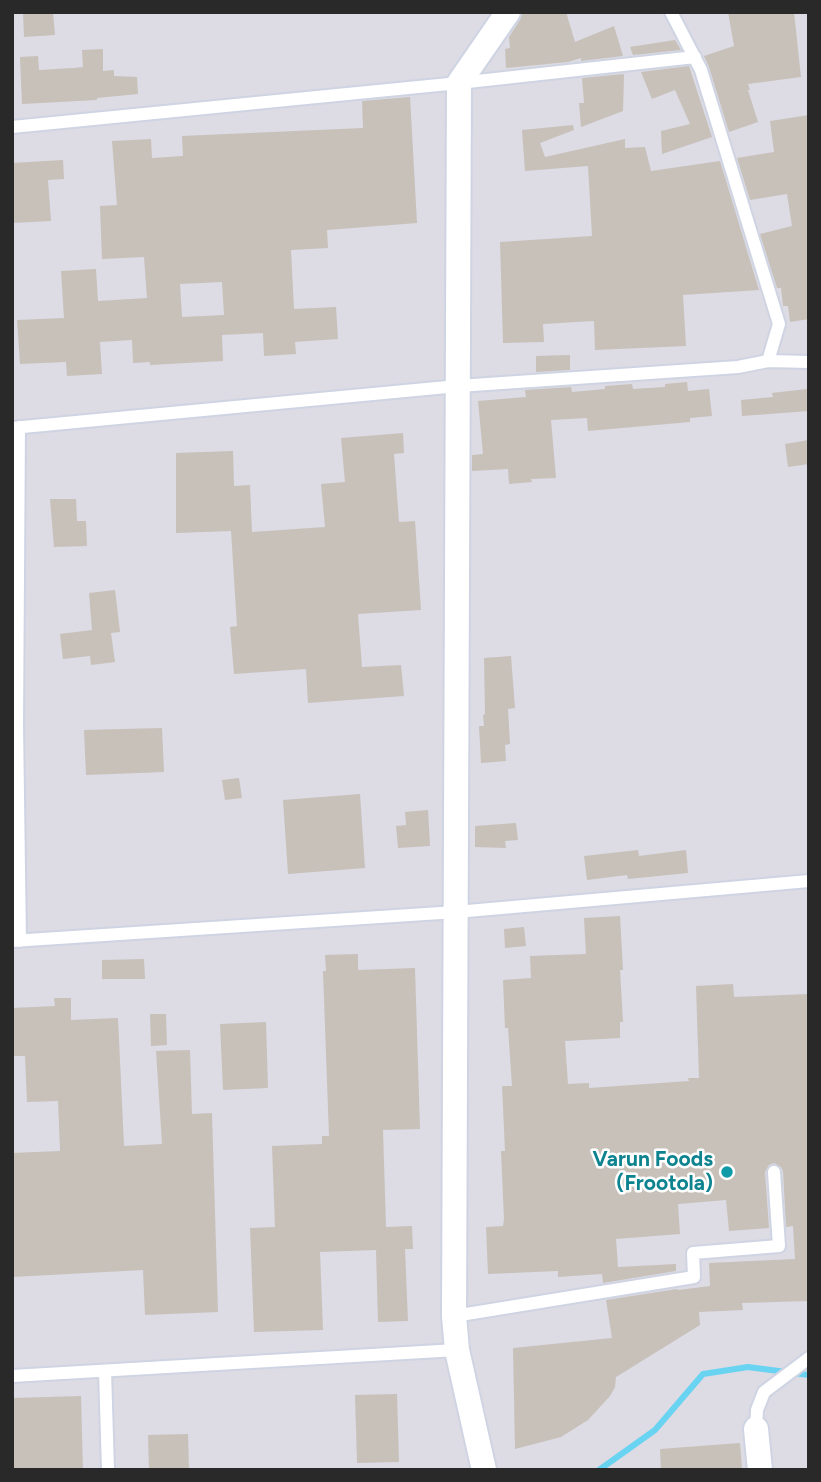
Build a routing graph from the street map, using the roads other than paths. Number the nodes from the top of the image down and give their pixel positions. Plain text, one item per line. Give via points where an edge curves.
1 (508, 12) edge
2 (671, 12) edge
3 (695, 57) junction
4 (459, 83) junction
5 (12, 127) edge
6 (768, 361) junction
7 (808, 367) edge
8 (458, 386) junction
9 (16, 427) edge
10 (15, 723) edge
11 (809, 881) edge
12 (456, 912) junction
13 (16, 941) edge
14 (774, 1172) dead end
15 (454, 1315) junction
16 (457, 1350) junction
17 (809, 1358) edge
18 (104, 1371) junction
19 (12, 1376) edge
20 (757, 1429) joint
21 (108, 1470) edge
22 (484, 1470) edge
23 (761, 1470) edge

1 - 4 street
2 - 3 lane
3 - 4 lane
3 - 6 lane via 779,324
4 - 5 lane
4 - 8 street
6 - 7 lane
6 - 8 lane via 738,367
8 - 9 lane
8 - 12 street
9 - 10 lane
10 - 13 lane
11 - 12 lane
12 - 13 lane
12 - 15 street
14 - 15 lane via 779,1246 693,1253 694,1277
15 - 16 street
16 - 18 lane
16 - 22 street
17 - 20 lane via 764,1392 757,1410
18 - 19 lane
18 - 21 lane
20 - 23 street

